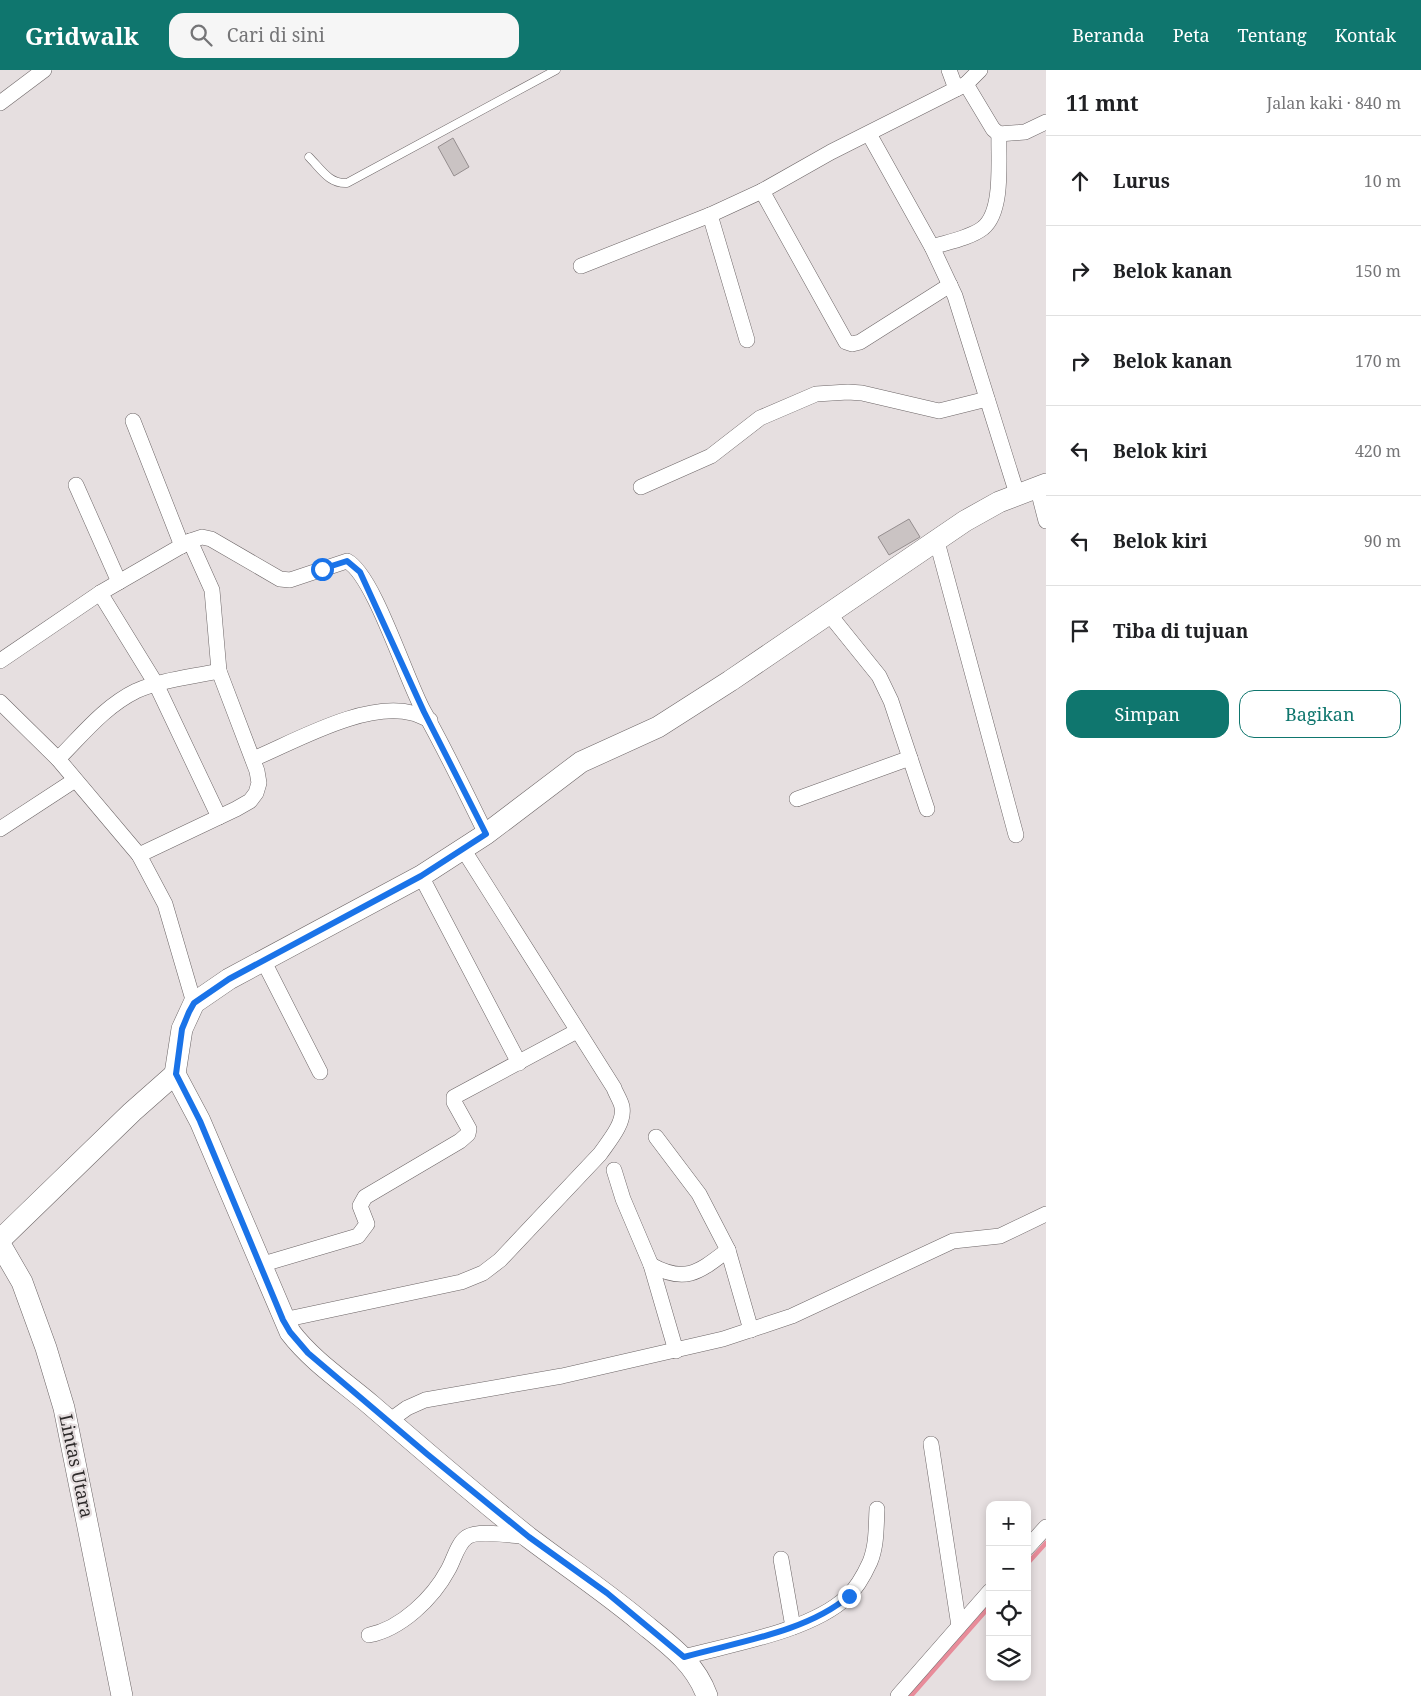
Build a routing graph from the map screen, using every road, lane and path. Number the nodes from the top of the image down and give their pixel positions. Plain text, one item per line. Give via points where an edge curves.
1 (44, 70) edge
2 (556, 70) edge
3 (949, 70) edge
4 (980, 70) edge
5 (961, 87) junction
6 (0, 104) edge
7 (1046, 122) edge
8 (869, 134) junction
9 (999, 134) junction
10 (309, 156) dead end
11 (762, 191) junction
12 (710, 215) junction
13 (932, 247) junction
14 (581, 266) dead end
15 (950, 285) junction
16 (747, 340) dead end
17 (987, 399) junction
18 (133, 421) dead end
19 (76, 485) dead end
20 (1042, 485) edge
21 (641, 487) dead end
22 (1017, 494) junction
23 (1046, 521) edge
24 (936, 538) junction
25 (186, 543) junction
26 (119, 582) junction
27 (100, 593) junction
28 (829, 614) junction
29 (0, 661) edge
30 (219, 671) junction
31 (156, 684) junction
32 (0, 702) edge
33 (430, 720) junction
34 (910, 758) junction
35 (253, 759) junction
36 (58, 760) junction
37 (75, 780) junction
38 (797, 800) dead end
39 (927, 809) dead end
40 (219, 817) junction
41 (0, 828) edge
42 (486, 834) junction
43 (1016, 835) dead end
44 (463, 850) junction
45 (139, 855) junction
46 (421, 876) junction
47 (264, 962) junction
48 (194, 1003) junction
49 (578, 1031) junction
50 (519, 1063) junction
51 (320, 1072) dead end
52 (176, 1074) junction
53 (656, 1137) dead end
54 (614, 1170) dead end
55 (1046, 1214) edge
56 (0, 1240) edge
57 (0, 1244) edge
58 (728, 1250) junction
59 (260, 1265) junction
60 (651, 1265) junction
61 (283, 1320) junction
62 (751, 1330) junction
63 (676, 1352) junction
64 (388, 1421) junction
65 (930, 1444) dead end
66 (877, 1509) dead end
67 (1046, 1527) edge
68 (529, 1537) junction
69 (1029, 1546) edge
70 (781, 1559) dead end
71 (986, 1596) edge
72 (959, 1626) junction
73 (793, 1627) junction
74 (369, 1635) dead end
75 (684, 1657) junction
76 (122, 1696) edge
77 (707, 1696) edge
78 (898, 1696) edge

1 - 6 street
2 - 10 lane via 347,183 330,180
3 - 5 street
4 - 5 street
5 - 8 street
5 - 9 street
7 - 9 street via 1025,132
8 - 11 street
8 - 13 street
9 - 13 street via 996,207 989,221 974,232
11 - 12 street
11 - 15 street via 846,342 860,342
12 - 14 street
12 - 16 street
13 - 15 street
15 - 17 street via 961,310
17 - 21 street via 939,411 862,393 816,394 760,418 711,456
17 - 22 street
18 - 25 street
19 - 26 street
20 - 22 street
20 - 23 street
22 - 24 street
24 - 28 street
24 - 43 street
25 - 26 street
25 - 30 street via 212,590
25 - 33 street via 202,537 211,539 280,579 290,580 340,562 354,565 372,595
26 - 27 street
27 - 29 street
27 - 31 street
28 - 34 street via 879,676
28 - 42 street via 658,727 581,762
30 - 31 street
30 - 35 street
31 - 36 street via 118,701
31 - 40 street
32 - 36 street
33 - 35 street via 412,713 370,714 331,724
33 - 42 street
34 - 38 street
34 - 39 street
35 - 40 street via 259,783 256,793 250,801
36 - 37 street
37 - 41 street
37 - 45 street
40 - 45 street
42 - 44 street
44 - 46 street
44 - 49 street
45 - 48 street via 165,904
46 - 47 street
46 - 50 street
47 - 48 street via 229,979
47 - 51 street
48 - 52 street via 182,1029
49 - 50 street
49 - 61 street via 614,1088 622,1106 621,1118 600,1154 500,1260 483,1273 461,1282
50 - 59 street via 454,1097 468,1134 364,1197 360,1206 367,1224 358,1236
52 - 56 street via 132,1112
52 - 59 street via 196,1113
53 - 58 street via 699,1194
54 - 60 street
55 - 62 street via 1000,1236 953,1241 846,1292
57 - 76 street, Lintas Utara via 22,1282 64,1408
58 - 60 street via 696,1273 684,1276 664,1272
58 - 62 street
59 - 61 street
60 - 63 street
61 - 64 street via 308,1353
62 - 63 street
63 - 64 street via 425,1400
64 - 68 street
65 - 72 street
66 - 73 street via 874,1548 856,1587 829,1611
67 - 69 street
68 - 74 street via 477,1533 467,1537 460,1544 448,1572 424,1601 389,1629
68 - 75 street via 607,1593
70 - 73 street
71 - 72 street
72 - 78 street
73 - 75 street
75 - 77 street

